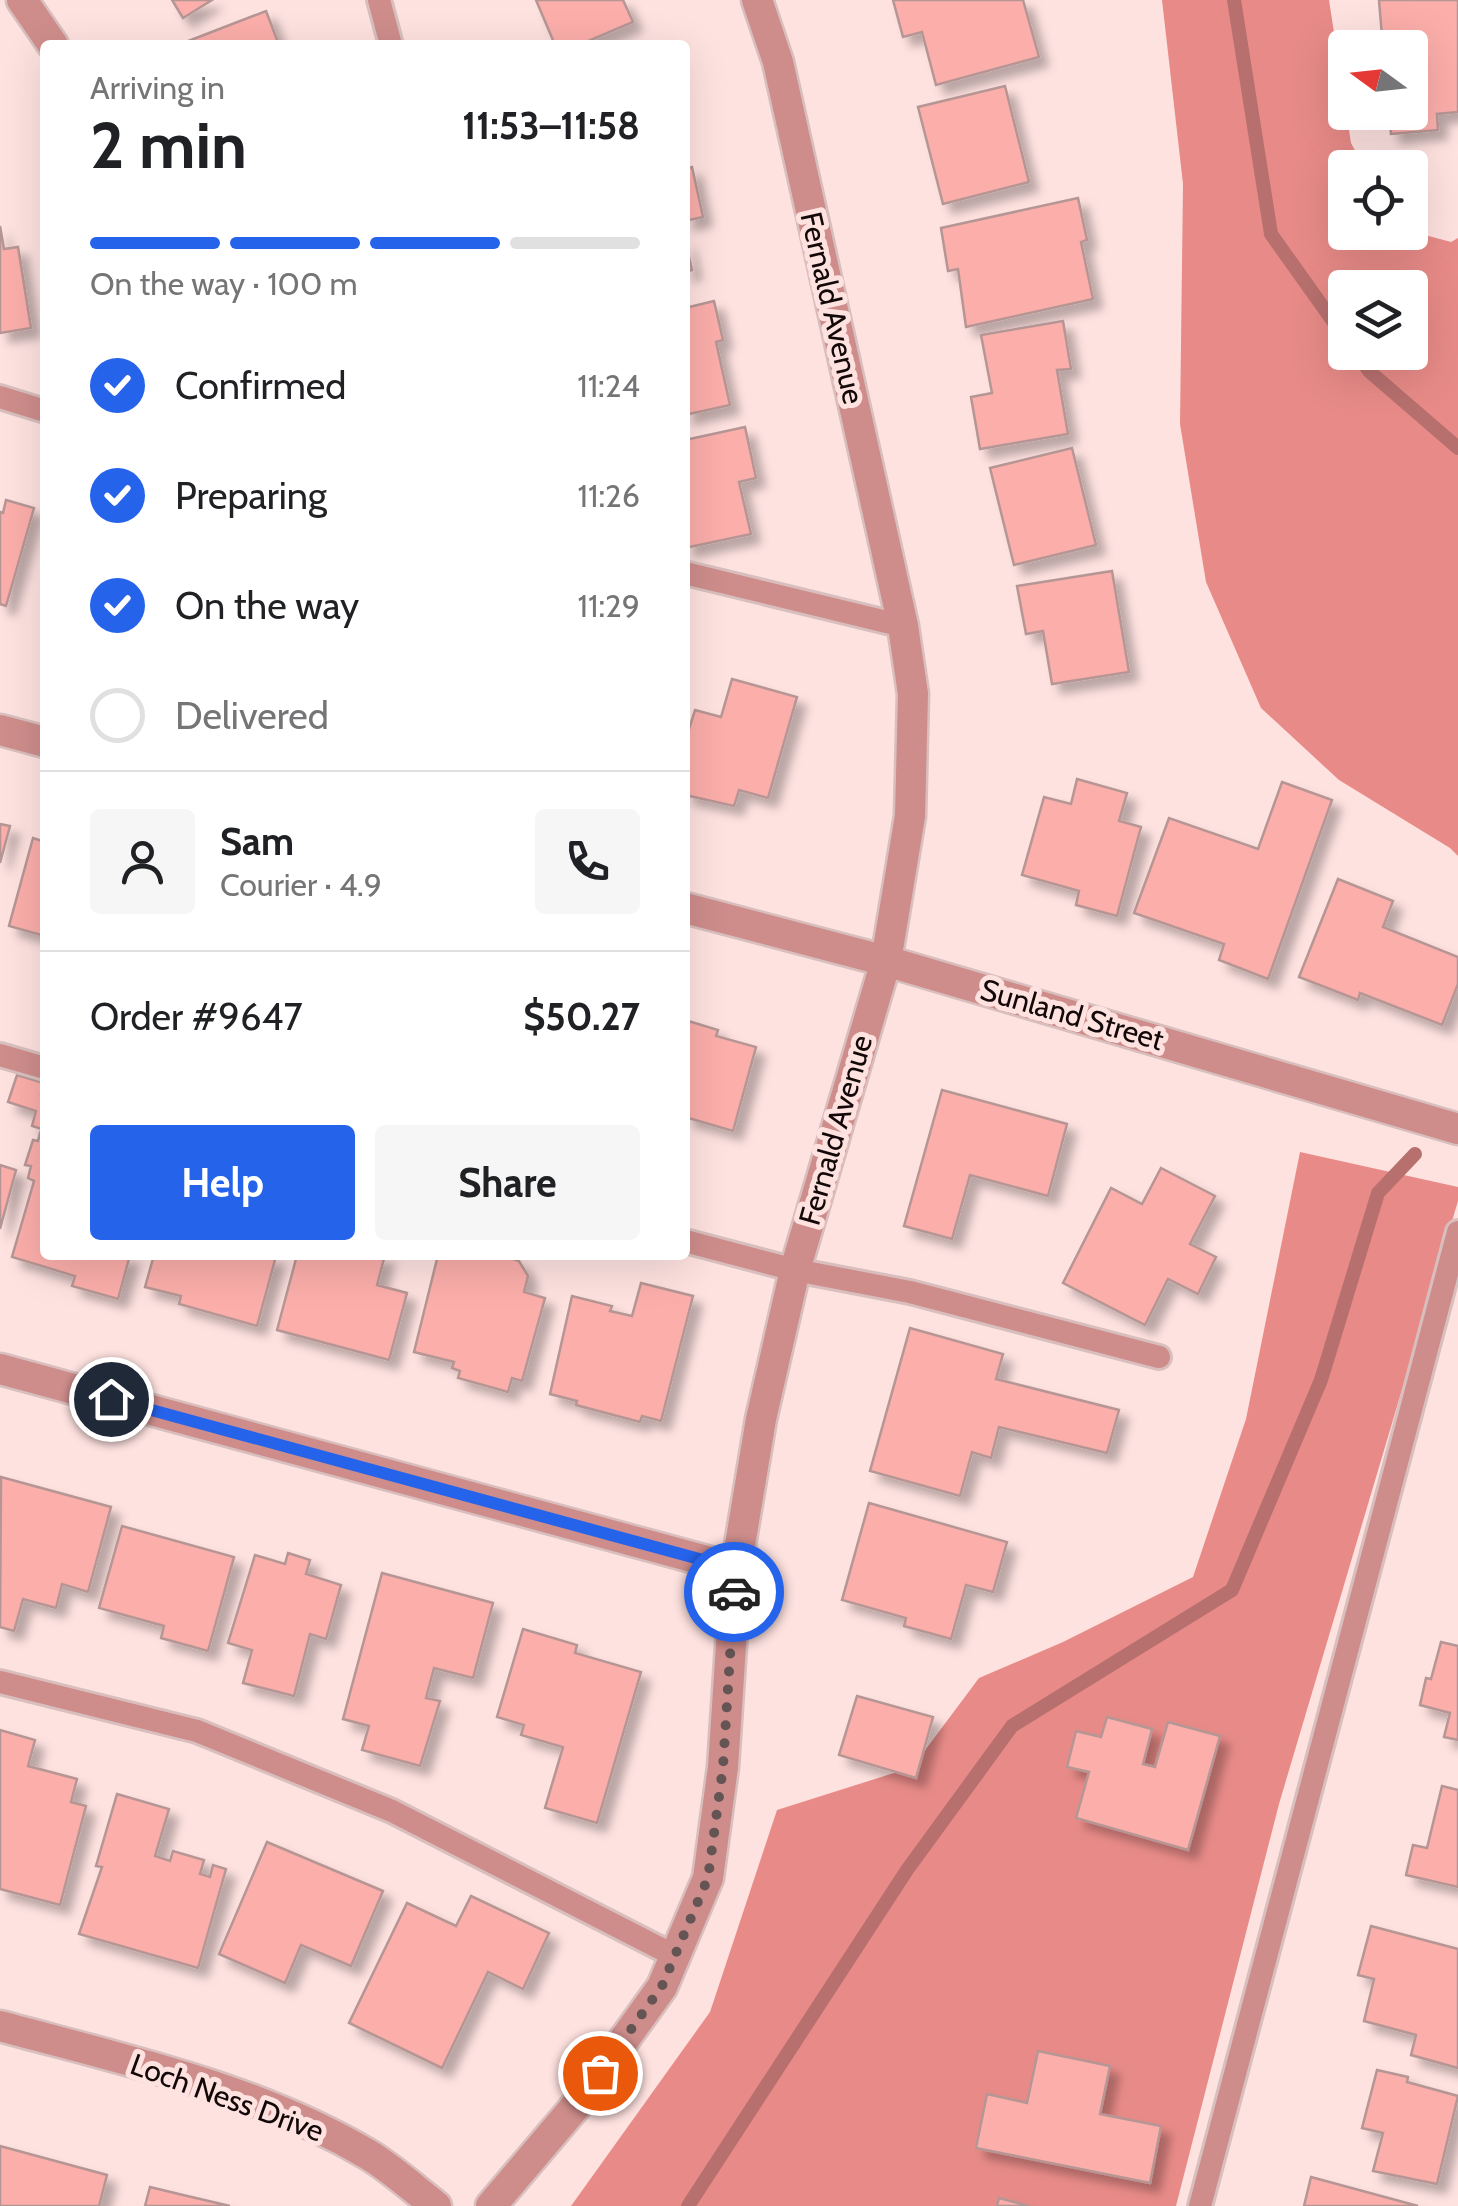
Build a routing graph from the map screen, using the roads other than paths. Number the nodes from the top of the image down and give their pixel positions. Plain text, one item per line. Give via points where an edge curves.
1 (22, 0) edge
2 (378, 0) edge
3 (757, 0) edge
4 (50, 40) edge
5 (390, 40) edge
6 (0, 397) edge
7 (40, 409) edge
8 (690, 574) edge
9 (903, 626) junction
10 (0, 730) edge
11 (40, 741) edge
12 (690, 909) edge
13 (886, 961) junction
14 (0, 1056) edge
15 (40, 1067) edge
16 (1458, 1128) edge
17 (1458, 1232) edge
18 (690, 1241) edge
19 (795, 1270) junction
20 (1159, 1357) dead end
21 (0, 1369) edge
22 (736, 1569) junction
23 (0, 1682) edge
24 (674, 1956) junction
25 (0, 2026) edge
26 (436, 2206) edge
27 (491, 2206) edge
28 (1200, 2206) edge

1 - 4 street
2 - 5 lane
3 - 9 street, Fernald Avenue via 782,82
6 - 7 lane
8 - 9 lane
9 - 13 street, Fernald Avenue via 913,694 910,816
10 - 11 street
12 - 13 street, Sunland Street
13 - 16 street, Sunland Street
13 - 19 street, Fernald Avenue
14 - 15 lane
17 - 28 lane
18 - 19 lane
19 - 20 lane via 910,1292
19 - 22 street, Fernald Avenue
21 - 22 street
22 - 24 street, Fernald Avenue via 708,1878
23 - 24 lane via 197,1731 392,1811
24 - 27 street, Fernald Avenue via 662,1986 580,2101
25 - 26 street, Loch Ness Drive via 162,2069 288,2114 371,2156

